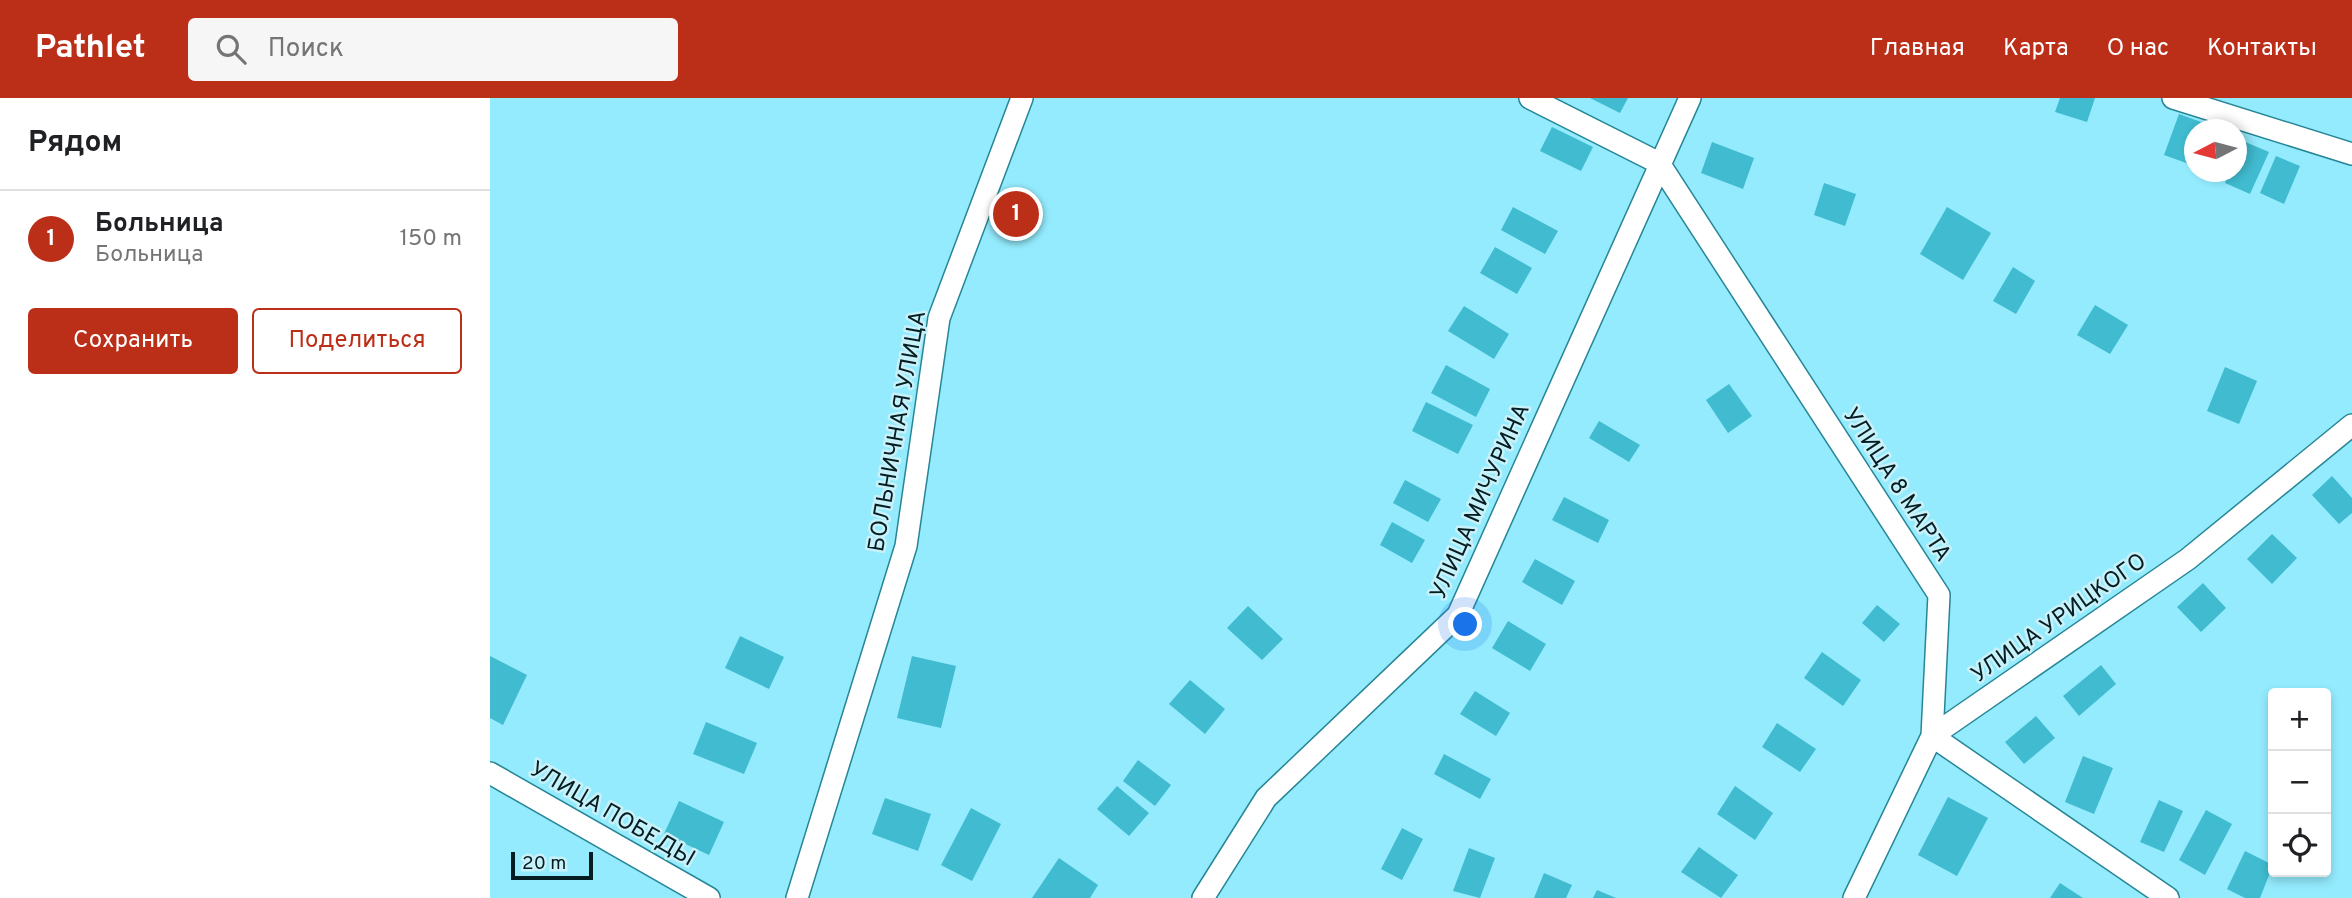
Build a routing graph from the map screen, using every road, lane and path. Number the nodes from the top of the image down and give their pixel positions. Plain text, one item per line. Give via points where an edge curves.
1 (1022, 98) edge
2 (1530, 98) edge
3 (1690, 98) edge
4 (2174, 98) edge
5 (2352, 154) edge
6 (1659, 163) junction
7 (2352, 425) edge
8 (1932, 736) junction
9 (490, 774) edge
10 (709, 898) edge
11 (797, 898) edge
12 (1203, 898) edge
13 (1854, 898) edge
14 (2168, 898) edge

1 - 11 street, БОЛЬНИЧНАЯ УЛИЦА via 939,318 906,545
2 - 6 street
3 - 6 street, УЛИЦА МИЧУРИНА
4 - 5 street
6 - 8 street, УЛИЦА 8 МАРТА via 1939,595
6 - 12 street, УЛИЦА МИЧУРИНА via 1458,615 1266,798
7 - 8 street, УЛИЦА УРИЦКОГО via 2188,559
8 - 13 street, УЛИЦА УРИЦКОГО
8 - 14 street
9 - 10 street, УЛИЦА ПОБЕДЫ

